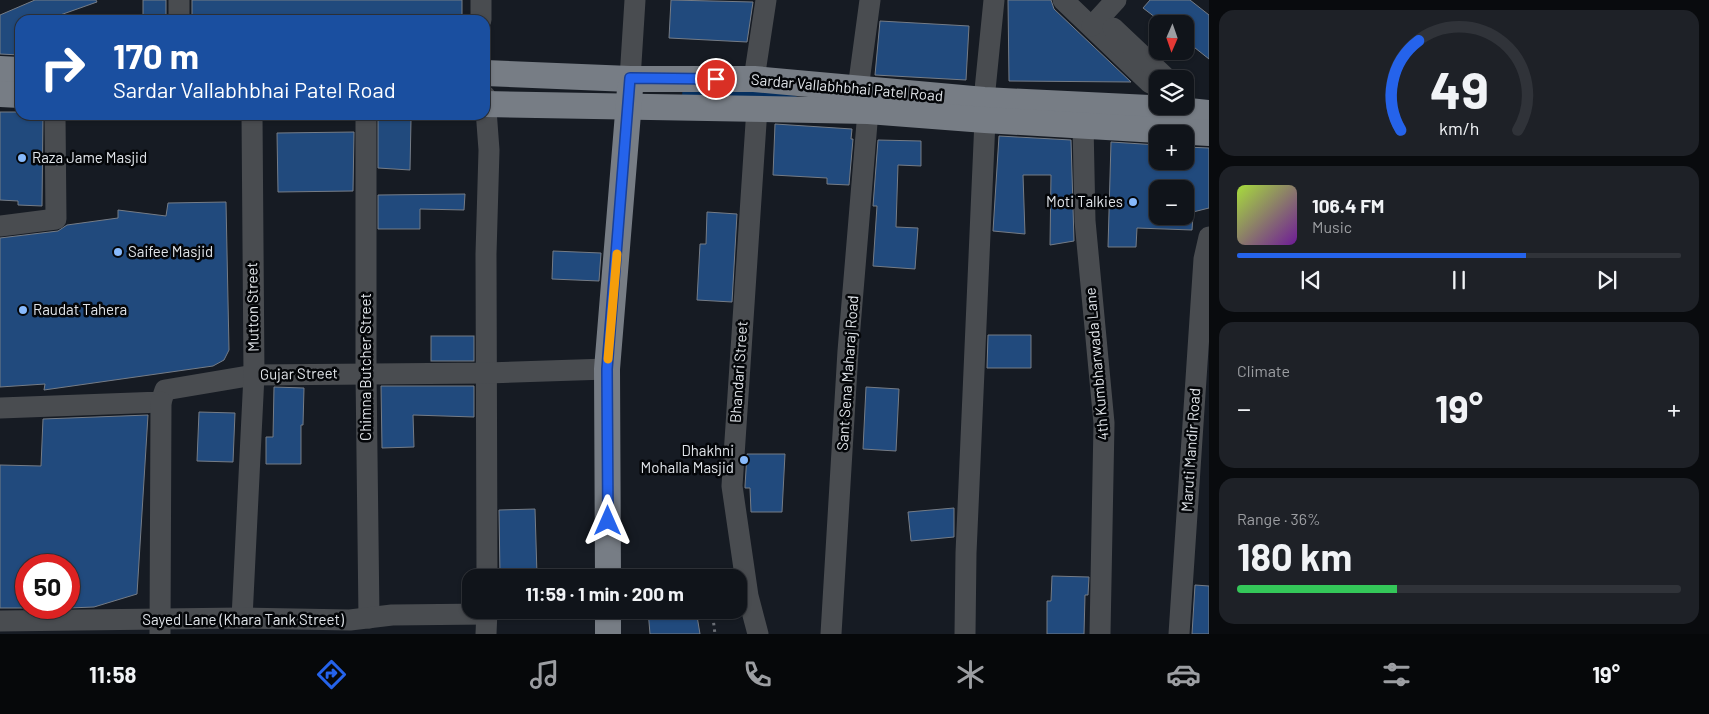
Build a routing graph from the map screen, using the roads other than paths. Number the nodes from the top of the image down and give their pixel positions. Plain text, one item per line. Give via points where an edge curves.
1 (179, 0) edge
2 (481, 0) edge
3 (635, 0) edge
4 (766, 0) edge
5 (870, 0) edge
6 (994, 0) edge
7 (1063, 0) edge
8 (1084, 0) edge
9 (1116, 0) edge
10 (179, 15) edge
11 (481, 15) edge
12 (1096, 21) junction
13 (0, 69) edge
14 (15, 70) edge
15 (1156, 70) edge
16 (490, 73) edge
17 (630, 78) junction
18 (754, 80) junction
19 (1149, 82) edge
20 (0, 94) edge
21 (15, 95) edge
22 (863, 100) junction
23 (490, 101) edge
24 (628, 108) junction
25 (757, 108) junction
26 (984, 110) junction
27 (1203, 115) edge
28 (55, 120) edge
29 (252, 120) edge
30 (366, 120) edge
31 (487, 120) edge
32 (1083, 124) junction
33 (0, 226) edge
34 (1209, 237) edge
35 (607, 369) junction
36 (366, 373) junction
37 (487, 373) junction
38 (254, 375) junction
39 (161, 402) junction
40 (0, 408) edge
41 (487, 569) edge
42 (608, 569) edge
43 (242, 618) junction
44 (369, 618) junction
45 (486, 619) edge
46 (608, 619) edge
47 (0, 621) edge
48 (392, 624) edge
49 (272, 626) edge
50 (53, 627) edge
51 (160, 627) edge
52 (608, 634) edge
53 (758, 634) edge
54 (831, 634) edge
55 (966, 634) edge
56 (1100, 634) edge
57 (1179, 634) edge

1 - 10 street
2 - 11 street
3 - 17 street
4 - 18 street
5 - 22 street, Sant Sena Maharaj Road
6 - 26 street
7 - 12 street
8 - 12 street
9 - 12 street
12 - 15 street
12 - 19 street
13 - 14 main road
16 - 17 main road, Sardar Vallabhbhai Patel Road
17 - 18 main road, Sardar Vallabhbhai Patel Road
17 - 24 main road
18 - 22 main road, Sardar Vallabhbhai Patel Road
20 - 21 main road
22 - 25 main road, Sardar Vallabhbhai Patel Road
22 - 26 main road, Sardar Vallabhbhai Patel Road
22 - 54 street, Sant Sena Maharaj Road
23 - 24 main road, Sardar Vallabhbhai Patel Road
24 - 25 main road, Sardar Vallabhbhai Patel Road
24 - 35 main road
25 - 53 street, Bhandari Street via 732,486 748,596
26 - 27 main road, Sardar Vallabhbhai Patel Road via 1170,109
26 - 32 main road, Sardar Vallabhbhai Patel Road
26 - 55 street via 966,553
27 - 32 main road, Sardar Vallabhbhai Patel Road
28 - 33 street via 56,219
29 - 38 street, Mutton Street
30 - 36 street, Chimna Butcher Street
31 - 37 street
32 - 56 street, 4th Kumbharwada Lane via 1085,221 1104,423
34 - 57 street, Maruti Mandir Road via 1204,260
35 - 37 street, Gujar Street
35 - 42 main road
36 - 37 street, Gujar Street
36 - 38 street, Gujar Street
36 - 44 street, Chimna Butcher Street
37 - 41 street
38 - 39 street, Gujar Street via 165,390
38 - 43 street, Mutton Street
39 - 40 street
39 - 51 street
43 - 49 street, Sayed Lane (Khara Tank Street)
43 - 51 street, Sayed Lane (Khara Tank Street)
44 - 48 street, Sayed Lane (Khara Tank Street)
44 - 49 street, Sayed Lane (Khara Tank Street)
45 - 48 street, Sayed Lane (Khara Tank Street)
46 - 52 main road
47 - 50 street, Sayed Lane (Khara Tank Street)
50 - 51 street, Sayed Lane (Khara Tank Street)

